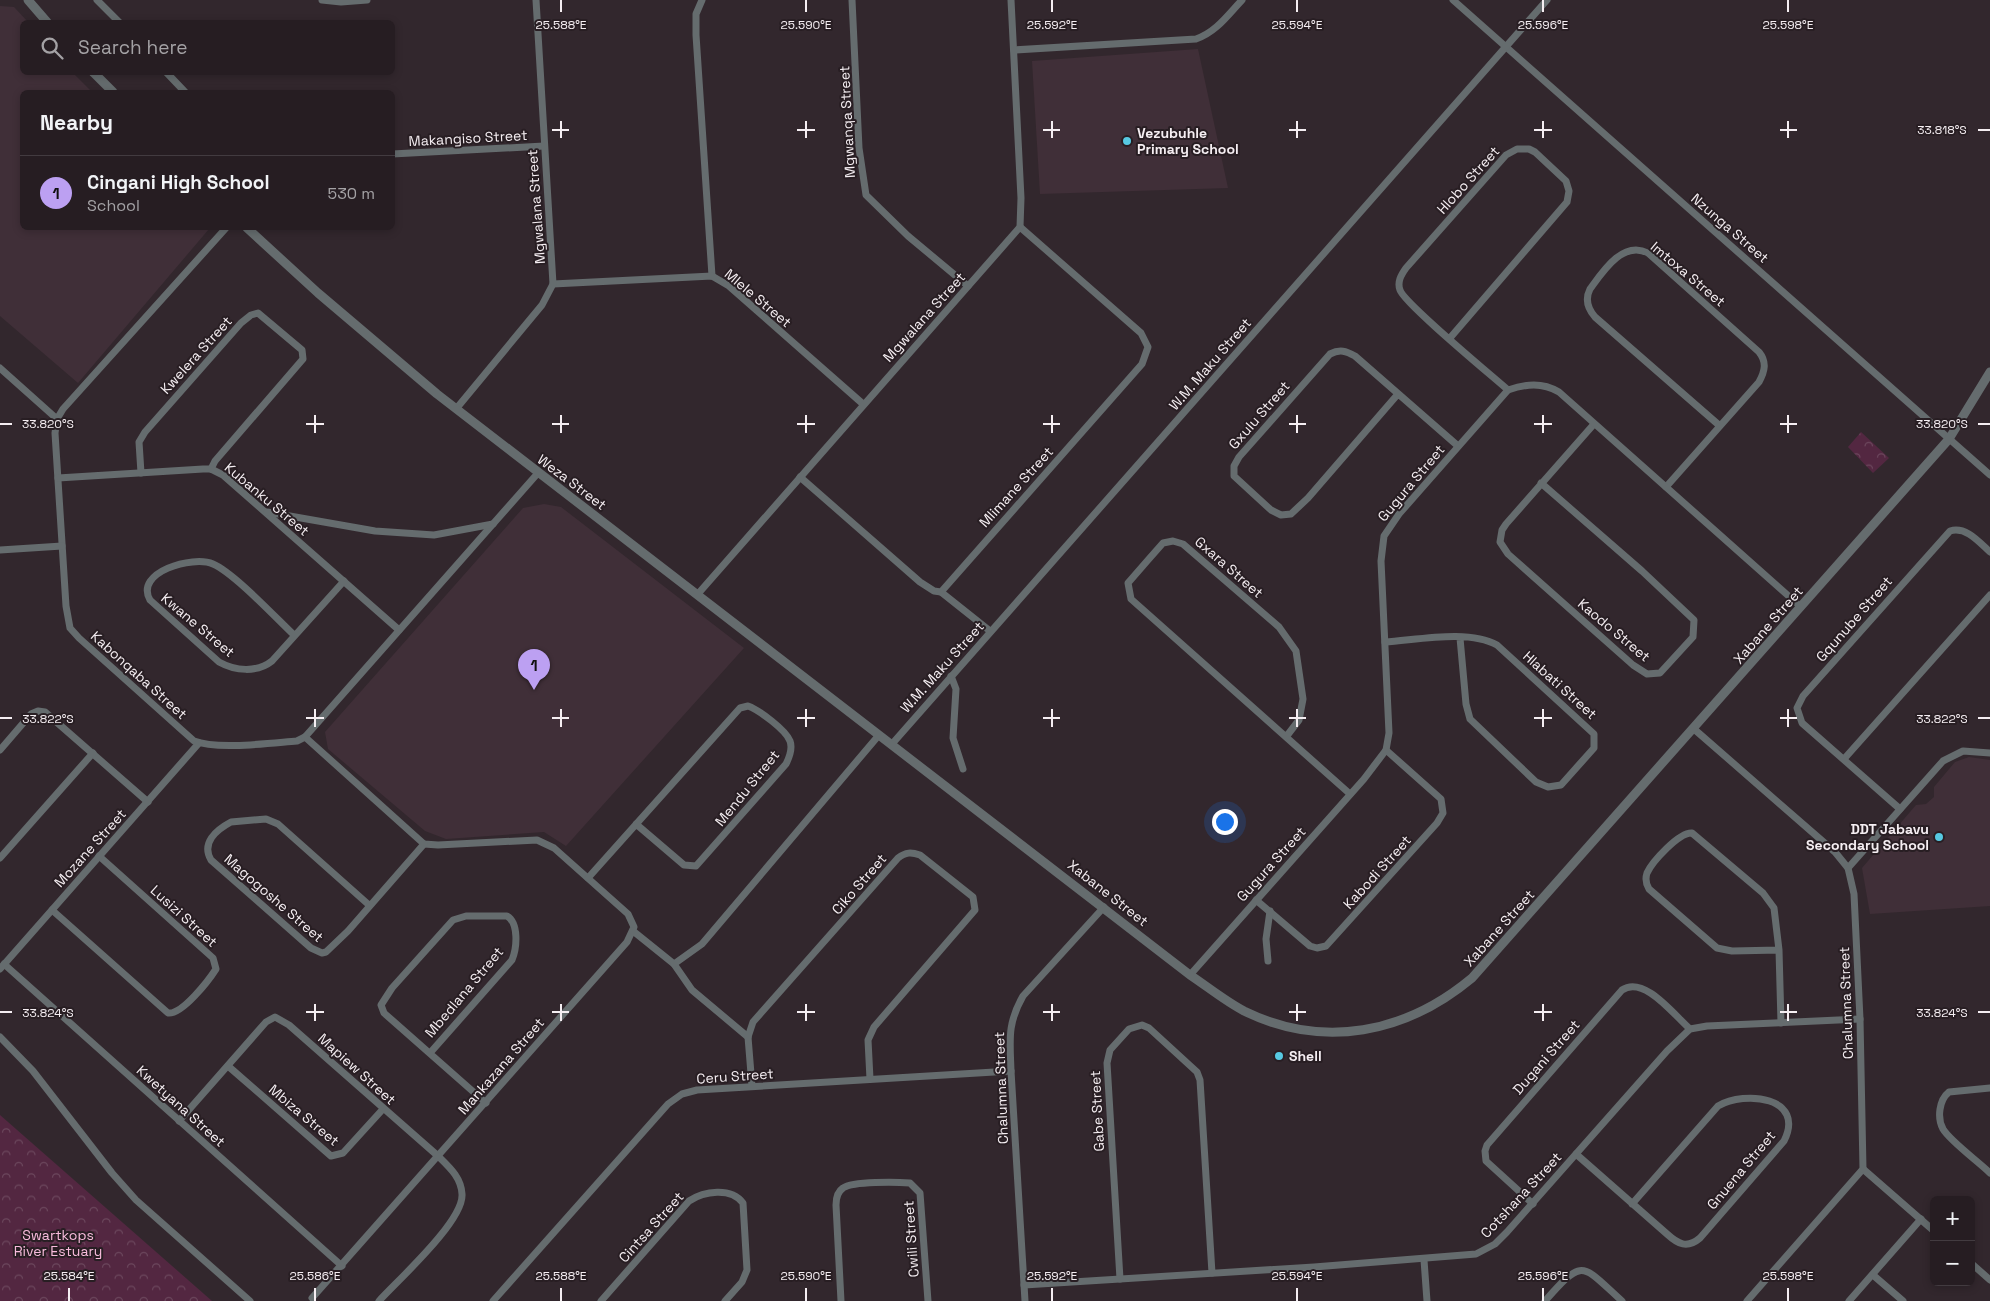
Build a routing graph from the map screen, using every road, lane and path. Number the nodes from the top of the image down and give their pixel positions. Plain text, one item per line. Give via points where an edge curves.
1 (28, 0) edge
2 (98, 0) edge
3 (322, 0) edge
4 (367, 0) edge
5 (536, 0) edge
6 (702, 0) edge
7 (852, 0) edge
8 (1011, 0) edge
9 (1242, 0) edge
10 (1453, 0) edge
11 (1547, 0) edge
12 (45, 20) edge
13 (117, 20) edge
14 (1506, 46) junction
15 (1014, 50) junction
16 (96, 75) edge
17 (169, 75) edge
18 (111, 90) edge
19 (183, 90) edge
20 (544, 146) junction
21 (395, 154) edge
22 (1020, 227) junction
23 (224, 230) edge
24 (249, 230) edge
25 (712, 276) junction
26 (553, 284) junction
27 (968, 286) junction
28 (1450, 338) junction
29 (0, 368) edge
30 (1990, 372) edge
31 (1508, 390) junction
32 (1398, 394) junction
33 (863, 404) junction
34 (456, 409) junction
35 (57, 419) junction
36 (1594, 424) junction
37 (1720, 426) junction
38 (1949, 439) junction
39 (1458, 446) junction
40 (211, 469) junction
41 (141, 473) junction
42 (538, 473) junction
43 (1990, 475) edge
44 (800, 477) junction
45 (58, 478) junction
46 (1541, 483) junction
47 (1666, 487) junction
48 (267, 512) junction
49 (493, 524) junction
50 (62, 546) junction
51 (0, 550) edge
52 (1990, 552) edge
53 (344, 581) junction
54 (941, 592) junction
55 (697, 595) junction
56 (1990, 595) edge
57 (1802, 607) junction
58 (400, 630) junction
59 (990, 631) junction
60 (294, 635) junction
61 (1460, 638) junction
62 (1385, 642) junction
63 (951, 676) junction
64 (1694, 729) junction
65 (879, 735) junction
66 (304, 737) junction
67 (1286, 737) junction
68 (199, 743) junction
69 (892, 744) junction
70 (0, 750) edge
71 (1386, 750) junction
72 (93, 753) junction
73 (1990, 753) edge
74 (1844, 759) junction
75 (963, 769) dead end
76 (1350, 794) junction
77 (148, 802) junction
78 (1900, 809) junction
79 (636, 824) junction
80 (424, 844) junction
81 (99, 856) junction
82 (0, 858) edge
83 (1848, 868) junction
84 (588, 878) junction
85 (1256, 900) junction
86 (369, 905) junction
87 (1104, 907) junction
88 (52, 910) junction
89 (1269, 911) junction
90 (633, 931) junction
91 (1779, 950) junction
92 (1268, 961) dead end
93 (674, 964) junction
94 (2, 967) edge
95 (1190, 975) junction
96 (1860, 1019) junction
97 (1781, 1022) junction
98 (1690, 1029) junction
99 (0, 1036) edge
100 (748, 1037) junction
101 (430, 1053) junction
102 (228, 1066) junction
103 (1011, 1071) junction
104 (870, 1080) junction
105 (752, 1086) junction
106 (1990, 1088) edge
107 (486, 1103) junction
108 (383, 1109) junction
109 (179, 1121) junction
110 (1576, 1154) junction
111 (438, 1156) junction
112 (1863, 1169) junction
113 (1990, 1173) edge
114 (1532, 1204) junction
115 (1632, 1204) junction
116 (1921, 1219) junction
117 (1930, 1227) edge
118 (1424, 1260) junction
119 (342, 1266) junction
120 (1975, 1267) edge
121 (1212, 1273) junction
122 (1873, 1275) junction
123 (1120, 1279) junction
124 (1990, 1280) edge
125 (1024, 1285) junction
126 (312, 1298) dead end
127 (250, 1301) edge
128 (379, 1301) edge
129 (492, 1301) edge
130 (601, 1301) edge
131 (725, 1301) edge
132 (841, 1301) edge
133 (928, 1301) edge
134 (1025, 1301) edge
135 (1426, 1301) edge
136 (1545, 1301) edge
137 (1622, 1301) edge
138 (1747, 1301) edge
139 (1849, 1301) edge
140 (1903, 1301) edge

1 - 12 street
2 - 13 street
3 - 4 street
5 - 20 street, Mgwalana Street
6 - 25 street via 696,14 696,35
7 - 27 street, Mgwanqa Street via 859,148 866,195 908,236
8 - 15 street
9 - 15 street via 1217,28 1196,39
10 - 14 street, Nzunga Street
11 - 14 street, W.M. Maku Street
14 - 38 street, Nzunga Street
14 - 59 street, W.M. Maku Street
15 - 22 street
16 - 18 street
17 - 19 street
20 - 21 street, Makangiso Street
20 - 26 street, Mgwalana Street
22 - 27 street, Mgwalana Street
22 - 54 street, Mlimane Street via 1142,333 1147,341 1148,354
23 - 35 street
24 - 34 street, Weza Street via 318,293
25 - 26 street, Mlele Street
25 - 33 street, Mlele Street via 729,286
26 - 34 street via 542,305
27 - 33 street, Mgwalana Street
28 - 28 street, Hlobo Street via 1402,294 1400,278 1506,155 1517,149 1529,149 1566,181 1570,191 1567,202
28 - 31 street, Hlobo Street
29 - 35 street
30 - 38 street, Xabane Street
31 - 36 street via 1531,384 1551,388
31 - 39 street, Gugura Street
32 - 32 street, Gxulu Street via 1291,514 1281,515 1271,510 1234,476 1235,463 1330,354 1342,350 1355,356
32 - 39 street, Gxulu Street
33 - 44 street, Mgwalana Street
34 - 42 street, Weza Street
35 - 45 street, Kabonqaba Street via 54,433
36 - 46 street, Kaodo Street
36 - 47 street
37 - 37 street, Imtoxa Street via 1595,317 1589,308 1590,289 1625,251 1637,249 1648,253 1763,357 1765,369 1759,382
37 - 47 street, Imtoxa Street
38 - 43 street, Nzunga Street
38 - 57 street, Xabane Street
39 - 62 street, Gugura Street via 1384,536 1380,561
40 - 41 street, Kubanku Street
40 - 41 street, Kwelera Street via 215,460 303,359 302,350 258,313 241,323 145,432 139,442
40 - 48 street, Kubanku Street via 223,475
41 - 45 street, Kubanku Street
42 - 49 street
42 - 55 street, Weza Street
44 - 54 street via 920,582
44 - 55 street, Mgwalana Street
45 - 50 street, Kabonqaba Street
46 - 46 street, Kaodo Street via 1694,620 1693,637 1660,672 1648,674 1634,666 1503,548 1500,542 1502,530
47 - 57 street
48 - 49 street via 375,531 434,535
48 - 53 street, Kubanku Street
49 - 58 street
50 - 51 street
50 - 68 street, Kabonqaba Street via 67,618 72,631
52 - 74 street, Gqunube Street via 1967,532 1961,529 1950,531 1802,696 1797,708 1799,718
53 - 58 street, Kubanku Street
53 - 60 street, Kwane Street
54 - 59 street
55 - 65 street, Weza Street
56 - 74 street
57 - 64 street, Xabane Street
58 - 66 street
59 - 63 street, W.M. Maku Street
60 - 60 street, Kwane Street via 211,563 173,564 164,568 148,586 150,600 219,662 233,669 247,670 268,665
61 - 61 street, Hlabati Street via 1470,719 1536,782 1548,787 1561,785 1594,748 1596,741 1590,729 1497,646 1483,638
61 - 62 street, Hlabati Street
62 - 71 street, Gugura Street via 1389,722
63 - 69 street, W.M. Maku Street
63 - 75 street via 956,689 953,738
64 - 83 street, Chalumna Street via 1835,852
64 - 95 street, Xabane Street via 1479,971 1450,996 1424,1011 1397,1023 1364,1030 1298,1029 1244,1011
65 - 69 street, Weza Street
65 - 93 street via 702,944
66 - 68 street via 297,741
66 - 80 street
67 - 67 street, Gxara Street via 1131,599 1128,591 1131,578 1163,543 1183,544 1279,627 1294,646 1299,663 1302,710 1300,720
67 - 76 street, Gxara Street
68 - 77 street, Mozane Street
69 - 87 street, Xabane Street
70 - 72 street via 31,714 42,710
71 - 76 street, Gugura Street
71 - 89 street, Kabodi Street via 1438,795 1443,807 1437,823 1326,946 1310,946
72 - 77 street
72 - 82 street
73 - 78 street via 1972,750 1949,756
74 - 78 street, Gqunube Street
76 - 85 street, Gugura Street
77 - 81 street, Mozane Street
78 - 83 street
79 - 79 street, Mendu Street via 684,865 696,866 786,764 791,742 760,712 748,706 740,708
79 - 84 street, Mendu Street
80 - 84 street via 537,840 554,848
80 - 86 street, Magogoshe Street
81 - 88 street, Mozane Street
81 - 88 street, Lusizi Street via 213,958 216,969 210,978 180,1011 168,1013
83 - 96 street, Chalumna Street via 1854,894
84 - 90 street via 628,914 633,922
85 - 89 street, Kabodi Street
85 - 95 street, Gugura Street
86 - 86 street, Magogoshe Street via 326,952 318,952 211,860 206,852 208,843 231,822 259,819 274,822
87 - 95 street, Xabane Street
87 - 103 street, Chalumna Street via 1023,996 1013,1013
88 - 94 street, Mozane Street
89 - 92 street
90 - 93 street
90 - 107 street, Mankazana Street via 627,942
91 - 91 street via 1732,951 1711,944 1649,889 1646,879 1649,871 1682,835 1696,835 1771,902 1776,914
91 - 97 street
93 - 100 street via 692,990
94 - 109 street, Kwetyana Street
96 - 97 street
96 - 112 street, Chalumna Street
97 - 98 street
98 - 110 street, Cotshana Street
98 - 114 street, Dugani Street via 1644,988 1633,985 1622,990 1484,1151 1486,1161
99 - 127 street via 33,1071 136,1200
100 - 104 street, Ciko Street via 760,1014 898,858 908,853 916,854 973,897 975,910 874,1027 868,1040
100 - 105 street
101 - 101 street, Mbedlana Street via 384,1013 381,1005 384,998 453,920 466,916 507,916 514,924 516,945 512,960
101 - 107 street, Mbedlana Street
102 - 108 street, Mbiza Street via 331,1156 343,1153
102 - 108 street, Mapiew Street via 268,1020 279,1018
102 - 109 street, Mapiew Street
103 - 104 street, Ceru Street
103 - 125 street, Chalumna Street
104 - 105 street, Ceru Street
105 - 129 street, Ceru Street via 697,1090 682,1094 668,1104
106 - 113 street via 1949,1092 1942,1100 1940,1114 1945,1132
107 - 111 street, Mankazana Street
108 - 111 street, Mapiew Street
109 - 119 street, Kwetyana Street
110 - 114 street, Cotshana Street
110 - 115 street, Gnuena Street
111 - 119 street, Mankazana Street
111 - 128 street, Mapiew Street via 456,1174 460,1184 462,1195 456,1216
112 - 116 street
112 - 138 street
114 - 118 street, Cotshana Street via 1508,1232 1486,1250
115 - 115 street, Gnuena Street via 1718,1106 1732,1100 1763,1099 1784,1109 1788,1128 1784,1141 1700,1238 1691,1244 1676,1242
116 - 117 street
116 - 122 street
118 - 121 street, Cotshana Street
118 - 135 street
119 - 126 street, Mankazana Street
120 - 124 street
121 - 123 street, Cotshana Street
121 - 123 street, Gabe Street via 1200,1080 1197,1072 1149,1028 1137,1025 1129,1029 1110,1050 1107,1063
122 - 139 street
122 - 140 street
123 - 125 street, Cotshana Street
125 - 134 street, Chalumna Street
130 - 131 street, Cintsa Street via 689,1201 704,1194 729,1193 743,1204 747,1264 744,1277
132 - 133 street, Cwili Street via 838,1193 847,1186 899,1182 910,1183 920,1193
136 - 137 street via 1578,1270 1596,1277

